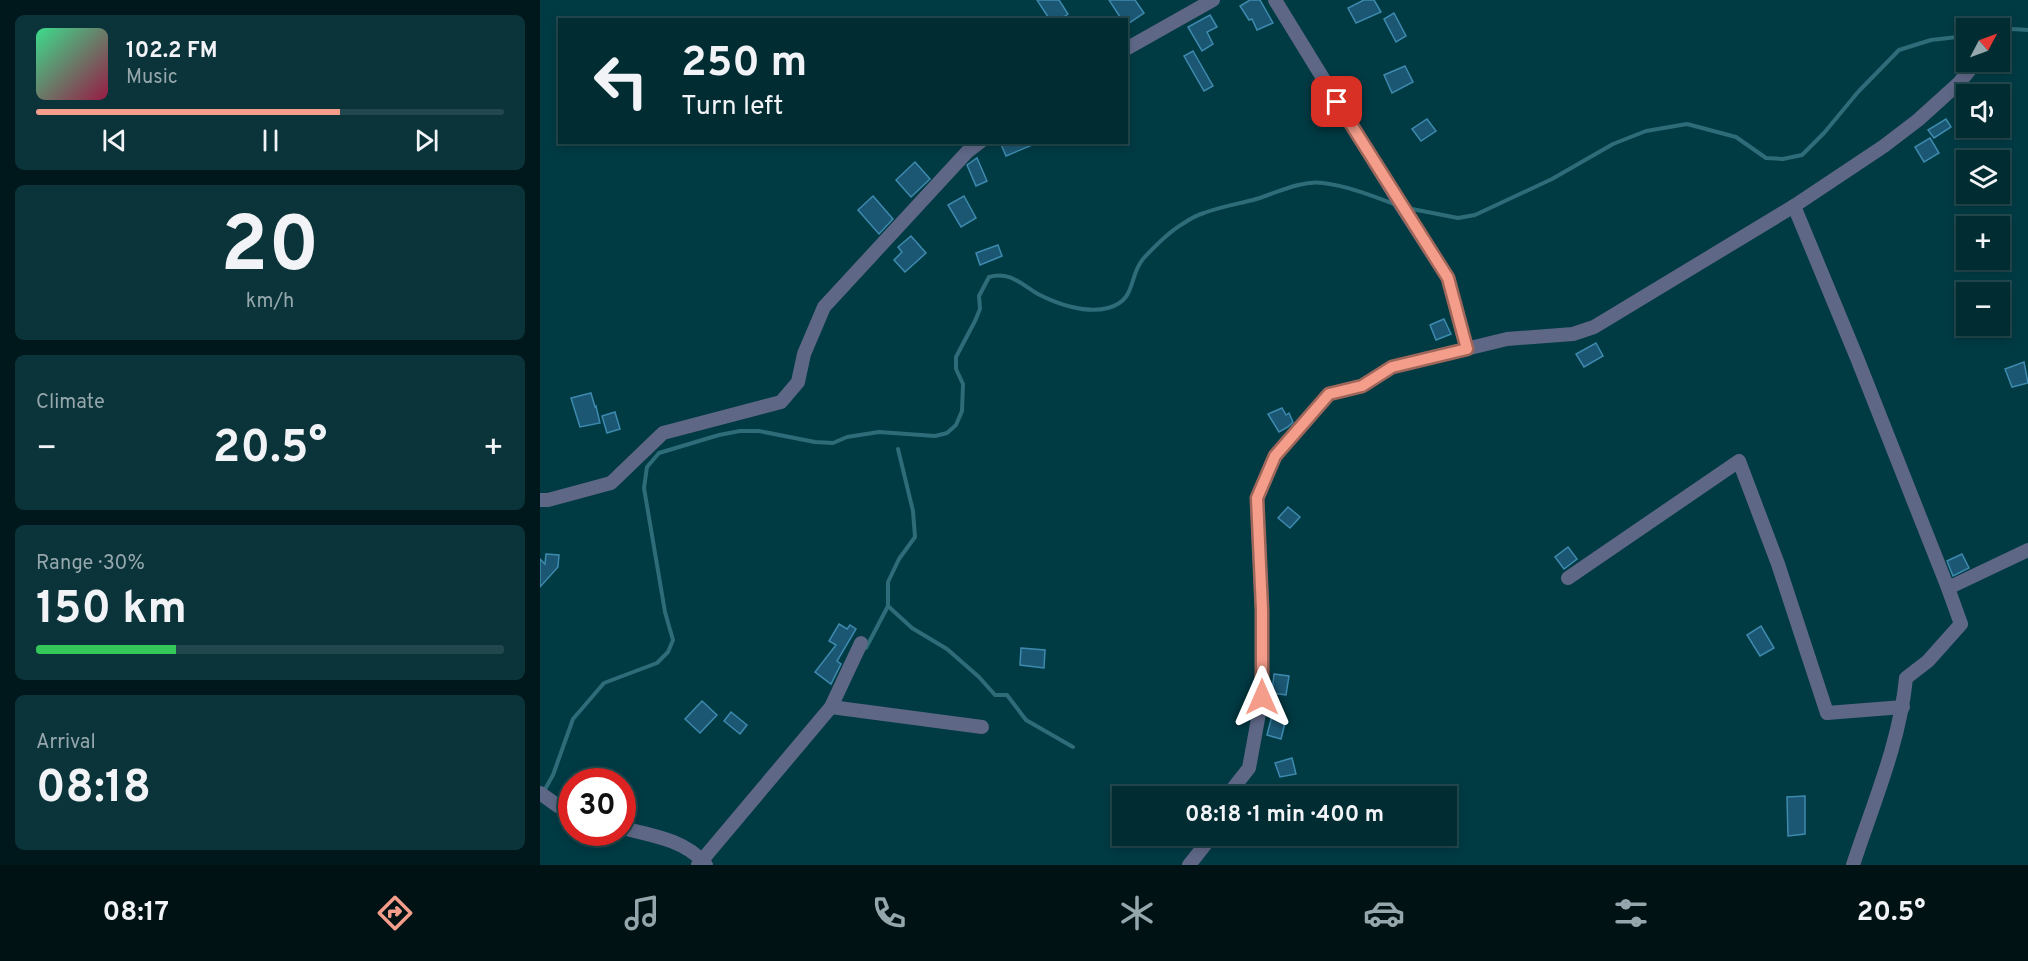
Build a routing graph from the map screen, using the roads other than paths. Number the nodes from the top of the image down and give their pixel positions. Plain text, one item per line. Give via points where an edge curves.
1 (1213, 0) edge
2 (1275, 0) edge
3 (1128, 48) edge
4 (1968, 72) edge
5 (977, 144) edge
6 (1794, 206) junction
7 (1467, 349) junction
8 (540, 500) edge
9 (2028, 550) edge
10 (1568, 578) dead end
11 (1948, 588) junction
12 (861, 643) dead end
13 (831, 707) junction
14 (1903, 707) junction
15 (982, 727) dead end
16 (1235, 786) edge
17 (540, 793) edge
18 (558, 806) edge
19 (636, 832) edge
20 (1204, 846) edge
21 (702, 864) edge
22 (1189, 865) edge
23 (1853, 865) edge

1 - 3 street
2 - 7 street via 1448,278
4 - 6 street via 1918,120
5 - 8 street via 824,307 804,354 798,382 781,402 663,434 611,483
6 - 7 street via 1594,327 1573,334 1507,339
6 - 11 street
7 - 16 street via 1392,367 1362,386 1329,394 1275,456 1257,498 1262,697 1249,768
9 - 11 street
10 - 14 street via 1739,461 1827,713
11 - 14 street via 1961,624 1928,661 1906,678
12 - 13 street
13 - 15 street
13 - 21 street
14 - 23 street
17 - 18 street
19 - 21 street via 684,846
20 - 22 street

